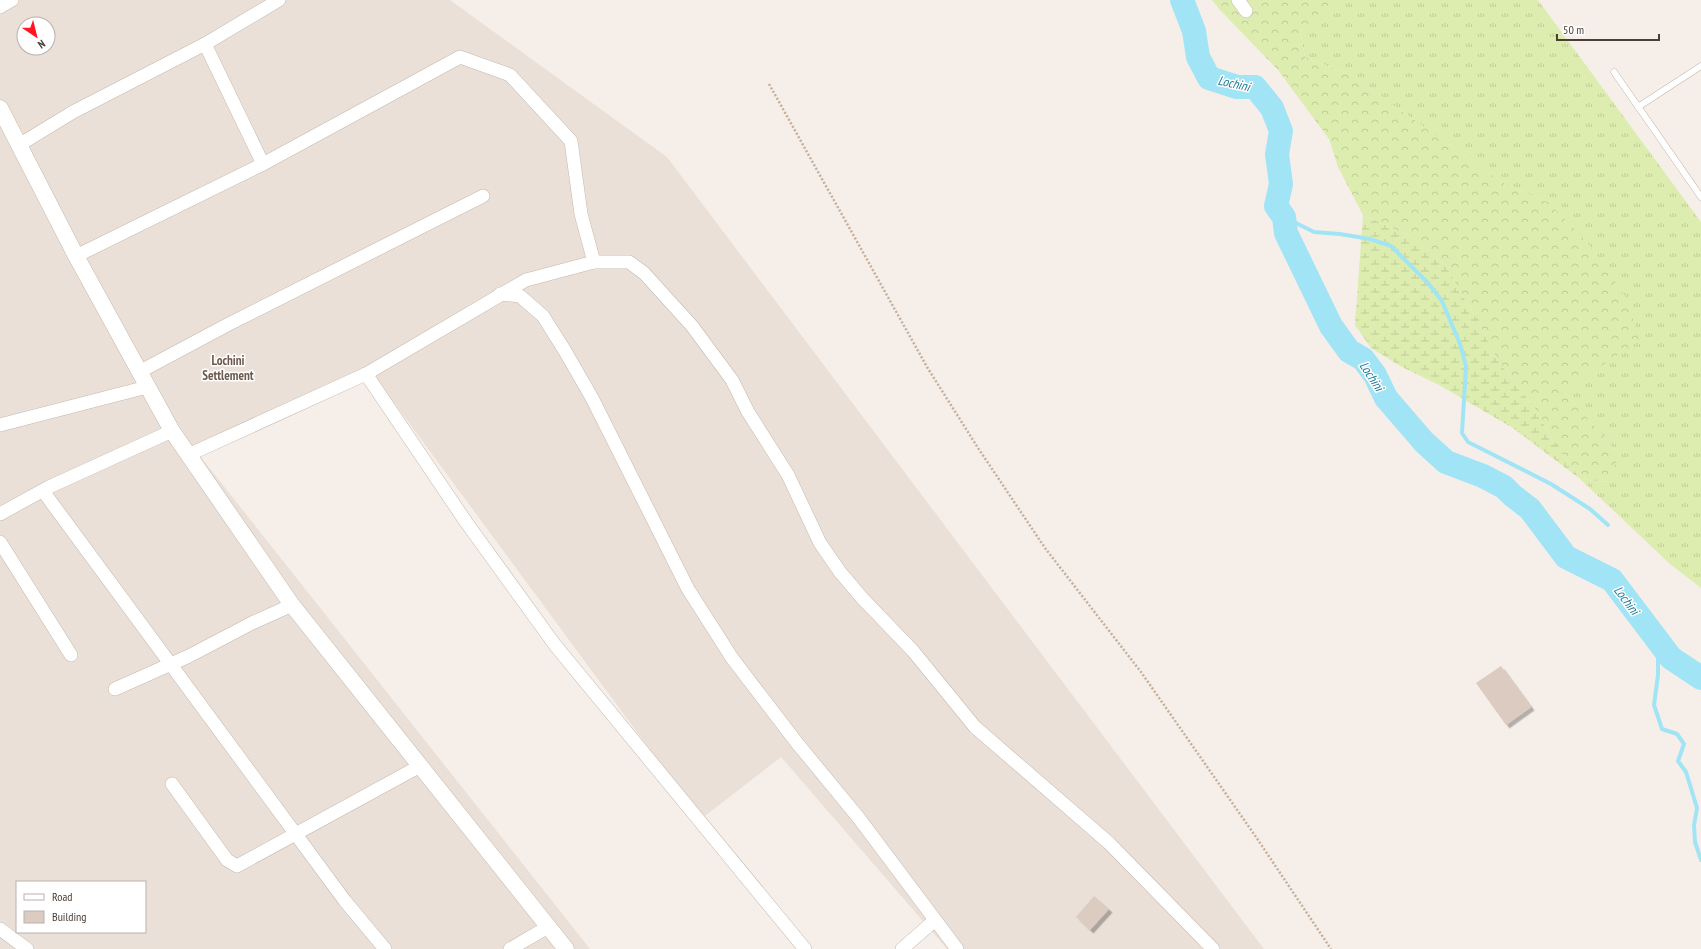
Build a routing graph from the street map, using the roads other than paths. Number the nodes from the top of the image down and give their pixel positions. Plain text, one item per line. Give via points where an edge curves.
1 (12, 0) edge
2 (279, 0) edge
3 (1238, 0) edge
4 (0, 7) edge
5 (1246, 11) dead end
6 (205, 44) junction
7 (1701, 66) edge
8 (1614, 72) dead end
9 (1638, 106) junction
10 (0, 108) edge
11 (19, 145) junction
12 (263, 164) junction
13 (483, 196) dead end
14 (1701, 197) edge
15 (76, 256) junction
16 (594, 262) junction
17 (500, 294) junction
18 (139, 372) junction
19 (366, 374) junction
20 (147, 387) junction
21 (0, 425) edge
22 (172, 431) junction
23 (188, 455) junction
24 (43, 491) junction
25 (0, 514) edge
26 (0, 542) edge
27 (292, 605) junction
28 (71, 655) dead end
29 (171, 664) junction
30 (116, 689) dead end
31 (420, 766) junction
32 (172, 784) dead end
33 (296, 834) junction
34 (935, 920) junction
35 (548, 927) junction
36 (0, 929) edge
37 (27, 949) edge
38 (385, 949) edge
39 (510, 949) edge
40 (566, 949) edge
41 (805, 949) edge
42 (902, 949) edge
43 (957, 949) edge
44 (1214, 949) edge

1 - 4 street
2 - 6 street
3 - 5 street
6 - 11 street via 73,112
6 - 12 street
7 - 9 lane
8 - 9 lane
9 - 14 lane
10 - 11 street
11 - 15 street
12 - 15 street
12 - 16 street via 460,57 510,75 571,141 581,214
13 - 18 street
15 - 18 street
16 - 17 street via 526,280
16 - 44 street via 629,262 644,273 692,326 732,380 748,412 788,475 820,543 840,572 913,651 975,727 1109,843
17 - 19 street
17 - 34 street via 520,296 542,316 592,398 688,590 732,658 858,817
18 - 20 street
19 - 23 street
19 - 41 street via 466,522 555,645
20 - 21 street
20 - 22 street
22 - 23 street
22 - 24 street
23 - 27 street
24 - 25 street
24 - 29 street
26 - 28 street
27 - 29 street
27 - 31 street
29 - 30 street
29 - 33 street
31 - 33 street
31 - 35 street
32 - 33 street via 227,860 237,866
33 - 38 street
34 - 42 street
34 - 43 street
35 - 39 street
35 - 40 street
36 - 37 street

